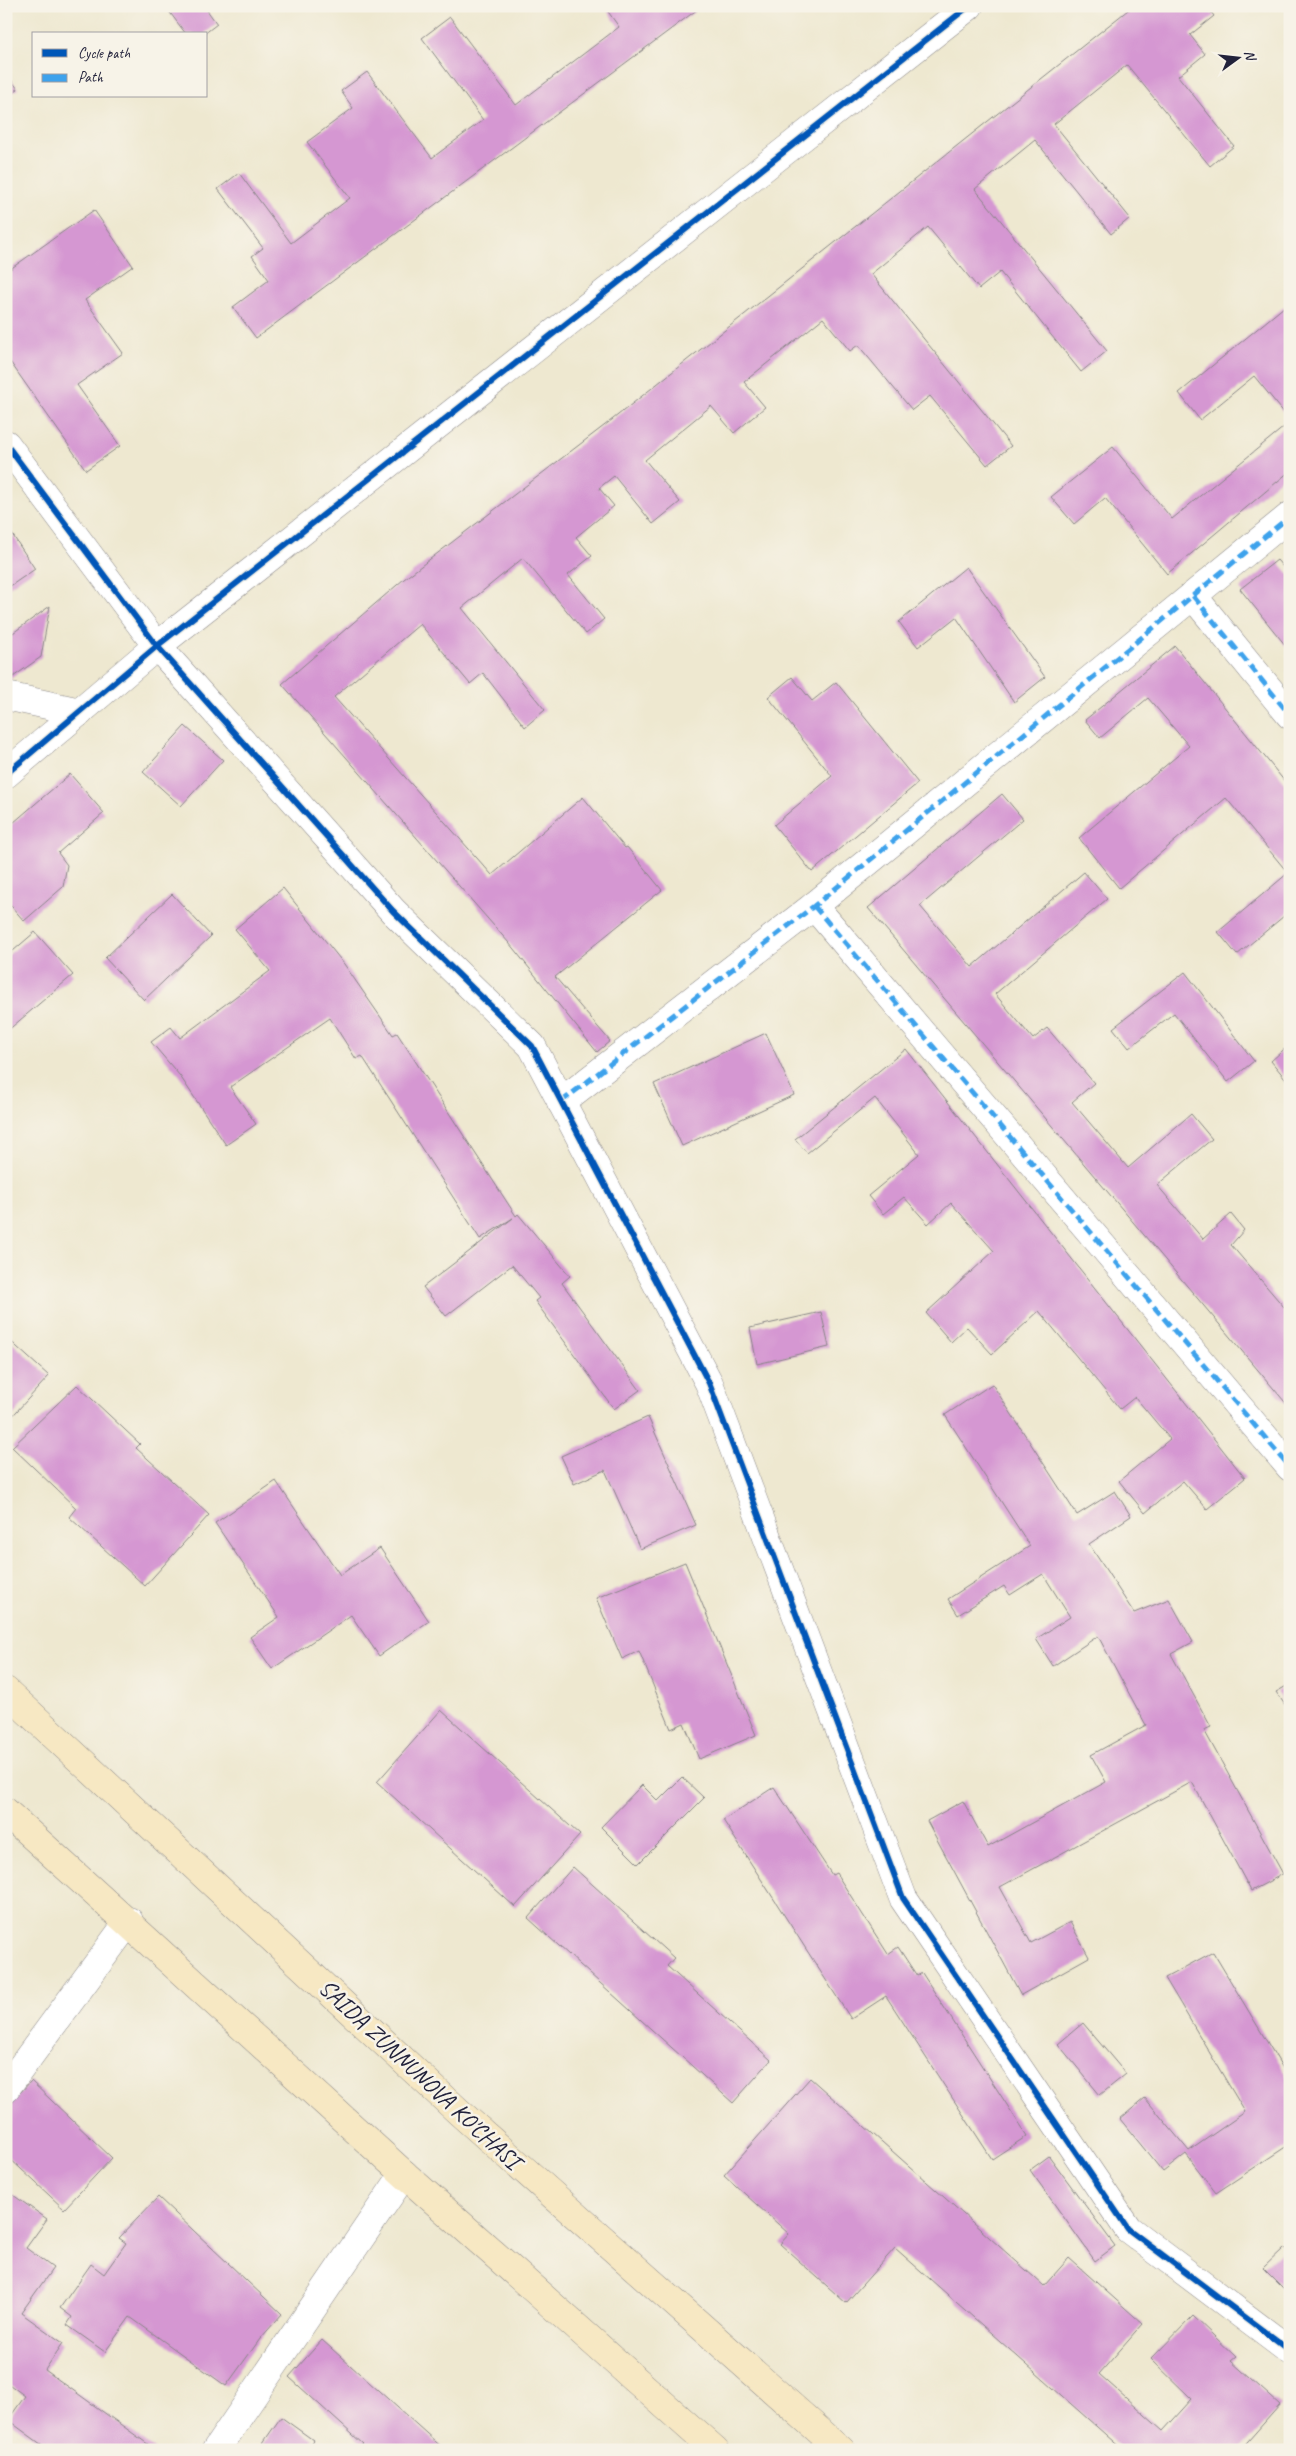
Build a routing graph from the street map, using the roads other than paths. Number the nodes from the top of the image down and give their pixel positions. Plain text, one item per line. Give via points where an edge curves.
1 (969, 6) edge
2 (6, 444) edge
3 (1290, 516) edge
4 (1193, 596) junction
5 (157, 646) junction
6 (6, 696) edge
7 (80, 712) junction
8 (1290, 715) edge
9 (6, 774) edge
10 (814, 906) junction
11 (561, 1102) junction
12 (1290, 1467) edge
13 (6, 1691) edge
14 (6, 1812) edge
15 (129, 1921) junction
16 (6, 2088) edge
17 (404, 2174) junction
18 (1290, 2351) edge
19 (702, 2445) edge
20 (216, 2450) edge
21 (841, 2450) edge

1 - 5 street
2 - 5 street
3 - 4 street
4 - 8 street
4 - 10 street
5 - 7 street
5 - 11 street via 393,910 532,1046
6 - 7 street
7 - 9 street
10 - 11 street
10 - 12 street
11 - 18 street via 709,1383 903,1898 1128,2229
13 - 21 main road, SAIDA ZUNNUNOVA KO'CHASI via 458,2112
14 - 15 main road
15 - 16 street
15 - 17 main road
17 - 19 main road
17 - 20 street

